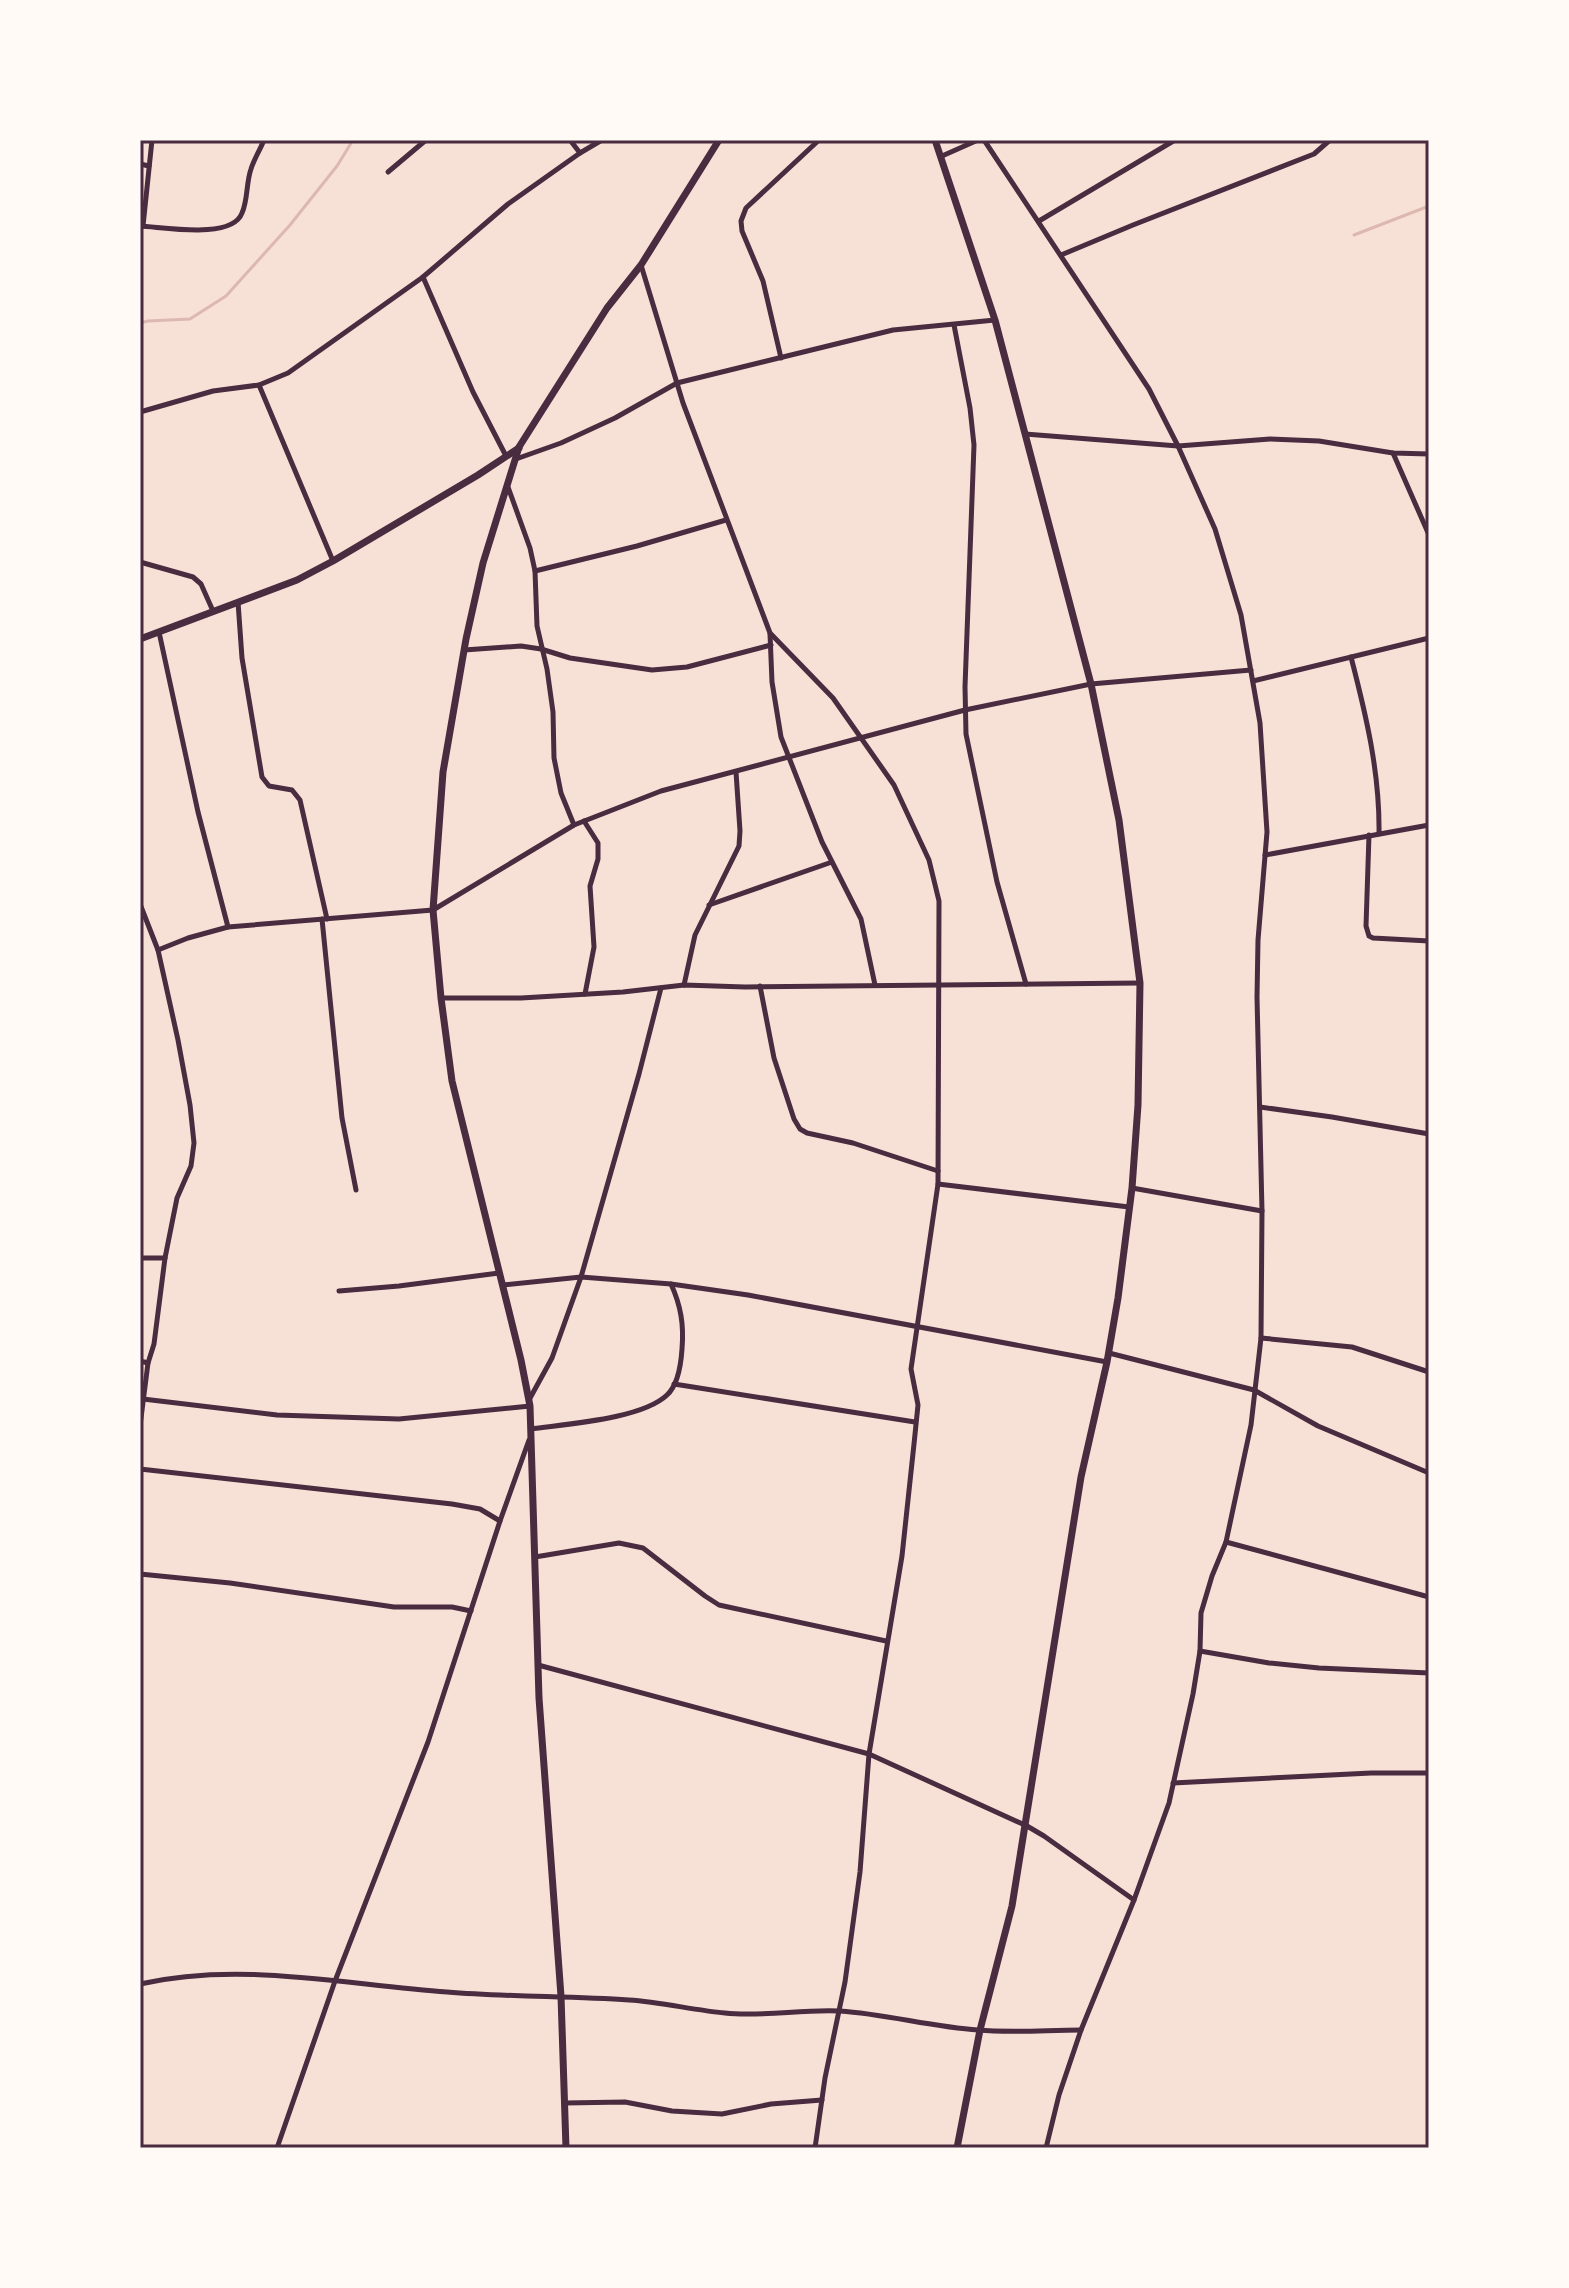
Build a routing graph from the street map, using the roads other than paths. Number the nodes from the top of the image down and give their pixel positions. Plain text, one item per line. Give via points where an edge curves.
1 (152, 140) edge
2 (264, 140) edge
3 (426, 140) edge
4 (570, 140) edge
5 (602, 140) edge
6 (719, 140) edge
7 (819, 140) edge
8 (935, 140) edge
9 (981, 140) edge
10 (1175, 140) edge
11 (1330, 140) edge
12 (580, 153) junction
13 (942, 156) junction
14 (140, 164) edge
15 (149, 166) junction
16 (388, 172) dead end
17 (1039, 221) junction
18 (142, 226) edge
19 (1061, 255) junction
20 (641, 265) junction
21 (423, 277) junction
22 (995, 320) junction
23 (954, 325) junction
24 (781, 358) junction
25 (677, 383) junction
26 (259, 385) junction
27 (140, 412) edge
28 (1025, 434) junction
29 (1178, 446) junction
30 (519, 447) junction
31 (1393, 453) junction
32 (1429, 454) edge
33 (506, 456) junction
34 (516, 459) junction
35 (507, 486) junction
36 (726, 520) junction
37 (1429, 535) edge
38 (333, 561) junction
39 (140, 562) edge
40 (535, 571) junction
41 (238, 602) junction
42 (213, 611) junction
43 (159, 631) junction
44 (770, 633) junction
45 (1429, 638) edge
46 (140, 639) edge
47 (771, 645) junction
48 (541, 649) junction
49 (464, 650) junction
50 (1351, 657) junction
51 (1251, 670) junction
52 (1253, 681) junction
53 (1091, 684) junction
54 (965, 710) junction
55 (862, 738) junction
56 (789, 758) junction
57 (736, 772) junction
58 (584, 821) junction
59 (574, 825) junction
60 (1429, 825) edge
61 (1379, 834) junction
62 (1369, 835) junction
63 (1265, 855) junction
64 (832, 862) junction
65 (140, 904) edge
66 (709, 905) junction
67 (433, 910) junction
68 (324, 919) junction
69 (228, 927) junction
70 (1429, 941) edge
71 (158, 950) junction
72 (1140, 983) junction
73 (938, 984) junction
74 (1026, 984) junction
75 (684, 985) junction
76 (875, 985) junction
77 (760, 986) junction
78 (661, 988) junction
79 (585, 994) junction
80 (441, 998) junction
81 (1260, 1107) junction
82 (1429, 1134) edge
83 (938, 1171) junction
84 (938, 1184) junction
85 (1132, 1188) junction
86 (356, 1190) dead end
87 (1129, 1207) junction
88 (1262, 1211) junction
89 (140, 1258) edge
90 (165, 1258) junction
91 (499, 1273) junction
92 (581, 1277) junction
93 (671, 1284) junction
94 (503, 1285) junction
95 (339, 1291) dead end
96 (916, 1327) junction
97 (1261, 1338) junction
98 (1109, 1353) junction
99 (140, 1361) edge
100 (1107, 1362) junction
101 (148, 1363) junction
102 (1429, 1372) edge
103 (674, 1384) junction
104 (1254, 1390) junction
105 (143, 1399) junction
106 (529, 1404) junction
107 (915, 1422) junction
108 (140, 1426) edge
109 (531, 1432) junction
110 (140, 1469) edge
111 (1429, 1473) edge
112 (500, 1521) junction
113 (1226, 1542) junction
114 (535, 1557) junction
115 (140, 1574) edge
116 (1429, 1597) edge
117 (471, 1611) junction
118 (886, 1641) junction
119 (1200, 1651) junction
120 (538, 1665) junction
121 (1429, 1673) edge
122 (869, 1754) junction
123 (1429, 1773) edge
124 (1173, 1783) junction
125 (1027, 1826) junction
126 (1134, 1900) junction
127 (335, 1981) junction
128 (140, 1984) edge
129 (561, 1996) junction
130 (839, 2011) junction
131 (980, 2030) junction
132 (1081, 2030) junction
133 (822, 2100) junction
134 (565, 2103) junction
135 (277, 2148) edge
136 (566, 2148) edge
137 (815, 2148) edge
138 (957, 2148) edge
139 (1046, 2148) edge

1 - 15 street
2 - 18 street via 238,221 205,231
3 - 16 street
4 - 12 street
5 - 12 street
6 - 20 street
7 - 24 street via 746,208 741,221 763,281
8 - 13 street
9 - 13 street
9 - 17 street
10 - 17 street
11 - 19 street via 1314,154
12 - 21 street via 508,204
13 - 22 street
14 - 15 street
15 - 18 street
17 - 19 street
19 - 29 street via 1149,389
20 - 25 street
20 - 30 street via 607,308
21 - 26 street via 288,373
21 - 33 street
22 - 23 street
22 - 28 street
23 - 24 street via 893,330
23 - 54 street via 974,445
24 - 25 street
25 - 34 street via 602,424
25 - 36 street
26 - 27 street via 213,391
26 - 38 street
28 - 29 street
28 - 53 street
29 - 31 street via 1270,439
29 - 51 street via 1215,529
30 - 33 street
30 - 34 street
31 - 32 street
31 - 37 street
33 - 38 street
34 - 35 street
35 - 40 street
35 - 49 street
36 - 40 street
36 - 44 street
38 - 41 street
39 - 42 street via 193,577
40 - 48 street
41 - 42 street
41 - 68 street via 262,777 269,786 292,790 300,800
42 - 43 street
43 - 46 street
43 - 69 street
44 - 47 street
44 - 55 street via 833,698
45 - 50 street
47 - 48 street via 687,667 652,670
47 - 56 street via 772,682
48 - 49 street
48 - 59 street via 553,712 554,758
49 - 67 street via 443,772
50 - 52 street
50 - 61 street via 1374,758
51 - 52 street
51 - 53 street
52 - 63 street via 1260,723
53 - 54 street
53 - 72 street via 1119,820
54 - 55 street
54 - 74 street via 997,882
55 - 56 street
55 - 73 street via 894,785 929,860 939,901
56 - 57 street
56 - 64 street
57 - 58 street via 661,791
57 - 66 street via 739,846
58 - 59 street
58 - 79 street via 598,843 590,886 594,947
59 - 67 street
60 - 61 street
61 - 62 street
62 - 63 street
62 - 70 street via 1369,936
63 - 81 street via 1258,940
64 - 66 street
64 - 76 street via 861,919
65 - 71 street
66 - 75 street via 695,935
67 - 68 street
67 - 80 street
68 - 69 street
68 - 86 street via 342,1118
69 - 71 street
71 - 90 street via 194,1143
72 - 74 street
72 - 85 street
73 - 74 street
73 - 76 street
73 - 83 street
75 - 77 street
75 - 78 street
76 - 77 street
77 - 83 street via 774,1058 800,1129
78 - 79 street
78 - 92 street
79 - 80 street
80 - 91 street via 452,1081
81 - 82 street
81 - 88 street
83 - 84 street
84 - 87 street
84 - 96 street
85 - 87 street
85 - 88 street
87 - 98 street
88 - 97 street
89 - 90 street
90 - 101 street
91 - 94 street
91 - 95 street
92 - 93 street
92 - 94 street
92 - 106 street
93 - 96 street
93 - 103 street via 681,1306 683,1344
94 - 106 street
96 - 100 street
96 - 107 street via 911,1369 918,1405
97 - 102 street via 1352,1347
97 - 104 street
98 - 100 street
98 - 104 street
99 - 101 street
100 - 125 street via 1081,1477
101 - 105 street
103 - 107 street
103 - 109 street via 653,1405
104 - 111 street via 1318,1426
104 - 113 street
105 - 106 street via 277,1415 399,1419
105 - 108 street
106 - 109 street
107 - 118 street via 902,1556
109 - 112 street
109 - 114 street
110 - 112 street via 452,1504 480,1509
112 - 117 street
113 - 116 street
113 - 119 street via 1201,1613
114 - 118 street via 633,1545 719,1605
114 - 120 street
115 - 117 street via 394,1607
117 - 127 street via 428,1742
118 - 122 street
119 - 121 street via 1269,1663
119 - 124 street
120 - 122 street
120 - 129 street
122 - 125 street
122 - 130 street via 860,1872
123 - 124 street
124 - 126 street
125 - 126 street
125 - 131 street
126 - 132 street
127 - 128 street via 211,1974
127 - 129 street
127 - 135 street
129 - 130 street via 760,2015
129 - 134 street
130 - 131 street
130 - 133 street
131 - 132 street
131 - 138 street
132 - 139 street
133 - 134 street via 722,2114 625,2102
133 - 137 street
134 - 136 street

